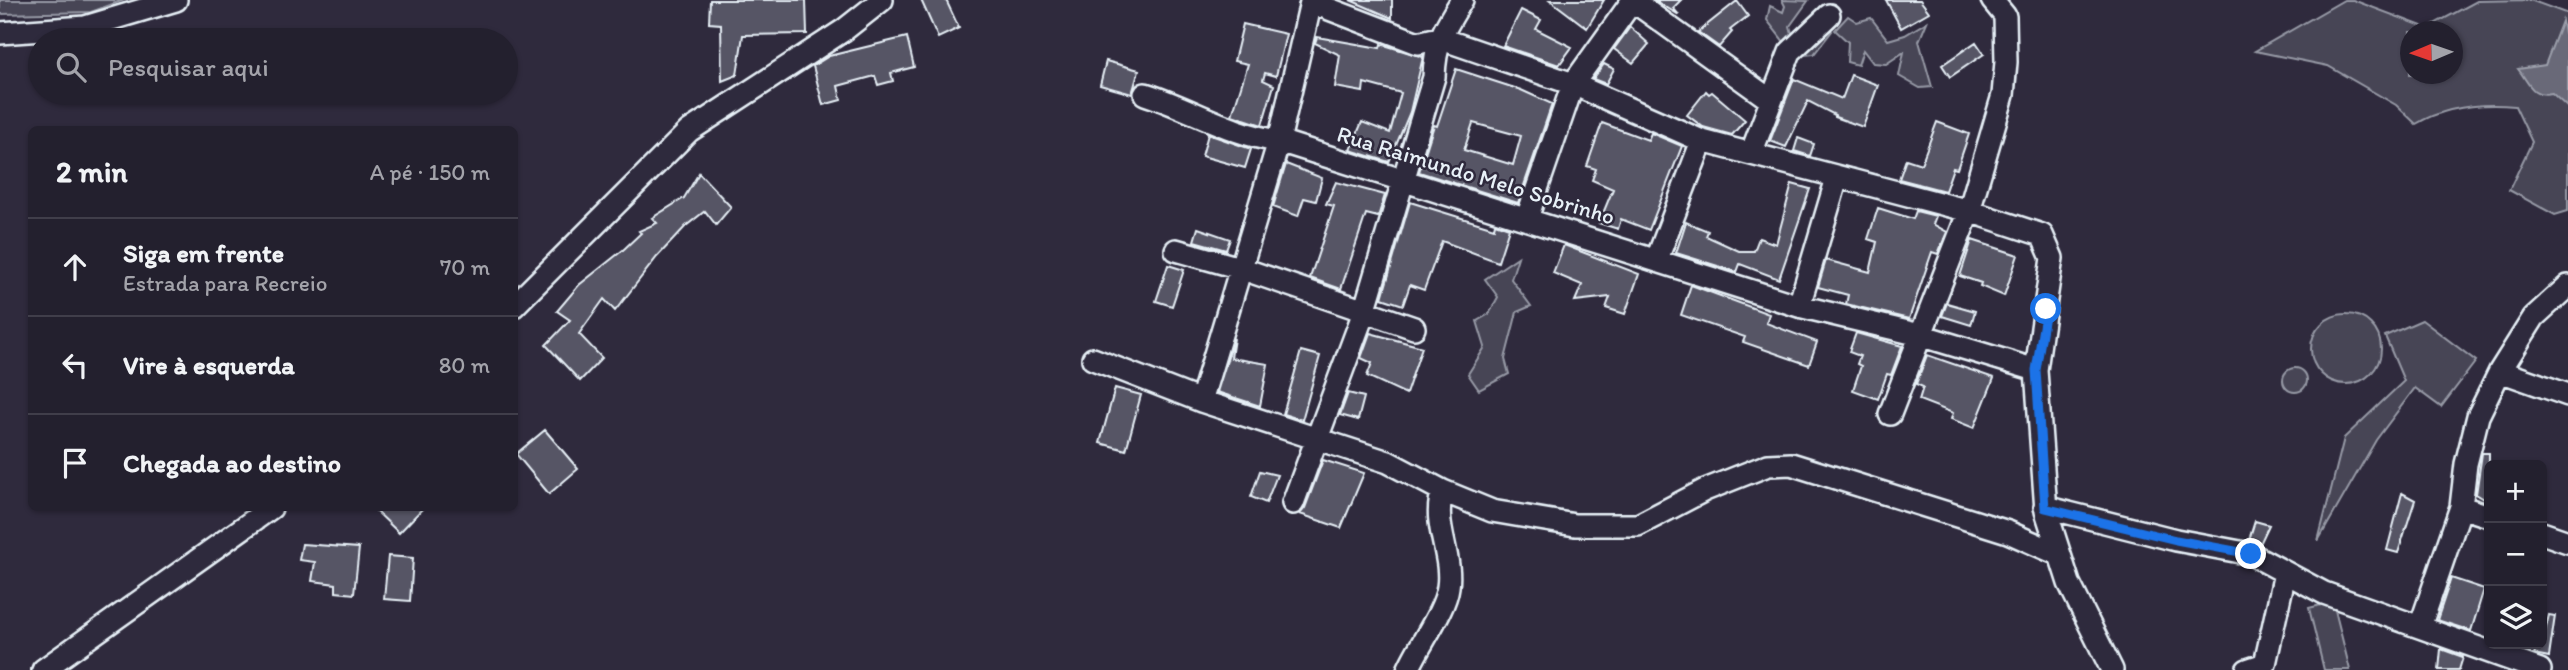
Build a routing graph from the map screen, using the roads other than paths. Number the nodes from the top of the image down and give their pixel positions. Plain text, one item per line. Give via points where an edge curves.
1 (176, 0) edge
2 (882, 0) edge
3 (1462, 0) edge
4 (1633, 0) edge
5 (1312, 1) edge
6 (2004, 5) edge
7 (1829, 15) dead end
8 (71, 28) edge
9 (28, 31) edge
10 (0, 33) edge
11 (1439, 38) junction
12 (1573, 84) junction
13 (1145, 94) dead end
14 (1769, 99) junction
15 (1279, 141) junction
16 (1702, 141) junction
17 (1752, 151) junction
18 (1837, 178) junction
19 (1403, 180) junction
20 (1969, 211) junction
21 (1527, 218) junction
22 (1175, 250) dead end
23 (1657, 259) junction
24 (1240, 268) junction
25 (2568, 286) edge
26 (518, 302) edge
27 (1799, 306) junction
28 (1364, 312) junction
29 (1414, 328) dead end
30 (1920, 335) junction
31 (1093, 359) dead end
32 (2036, 370) junction
33 (2500, 371) junction
34 (2568, 395) edge
35 (1201, 401) junction
36 (1890, 414) dead end
37 (1317, 440) junction
38 (1443, 491) junction
39 (1293, 503) dead end
40 (2461, 507) junction
41 (2045, 508) junction
42 (267, 511) edge
43 (2484, 514) edge
44 (2547, 535) edge
45 (2568, 542) edge
46 (2060, 555) junction
47 (2285, 573) junction
48 (2420, 627) junction
49 (2114, 669) edge
50 (43, 670) edge
51 (1408, 670) edge
52 (2247, 670) edge
53 (2540, 670) edge

1 - 8 street
2 - 26 street via 845,30 689,131
3 - 11 street
4 - 12 street
4 - 14 street
5 - 11 street via 1418,43
5 - 15 street
6 - 20 street via 2007,62 2003,95
7 - 14 street via 1790,51
9 - 10 street
11 - 12 street
11 - 19 street via 1434,77
12 - 16 street
12 - 21 street
13 - 15 street, Rua Raimundo Melo Sobrinho via 1253,138
14 - 17 street
15 - 19 street, Rua Raimundo Melo Sobrinho
15 - 24 street
16 - 17 street
16 - 23 street
17 - 18 street
18 - 20 street
18 - 27 street
19 - 21 street, Rua Raimundo Melo Sobrinho
19 - 28 street
20 - 30 street
20 - 32 street via 2031,230 2048,242 2051,278
21 - 23 street, Rua Raimundo Melo Sobrinho
22 - 24 street
23 - 27 street, Rua Raimundo Melo Sobrinho
24 - 28 street
24 - 35 street
25 - 33 street via 2534,317
27 - 30 street, Rua Raimundo Melo Sobrinho
28 - 29 street
28 - 37 street
30 - 32 street, Rua Raimundo Melo Sobrinho
30 - 36 street
31 - 35 street
32 - 41 street
33 - 34 street
33 - 40 street via 2478,416
35 - 37 street
37 - 38 street via 1388,462
37 - 39 street
38 - 46 street via 1504,513 1575,525 1638,525 1705,490 1768,466 1791,464 2008,533
38 - 51 street via 1439,516 1448,590
40 - 43 street
40 - 48 street
41 - 46 street
41 - 47 street via 2251,554
42 - 50 street
44 - 45 street
46 - 49 street via 2069,583
47 - 48 street via 2324,593
47 - 52 street via 2264,664
48 - 53 street

